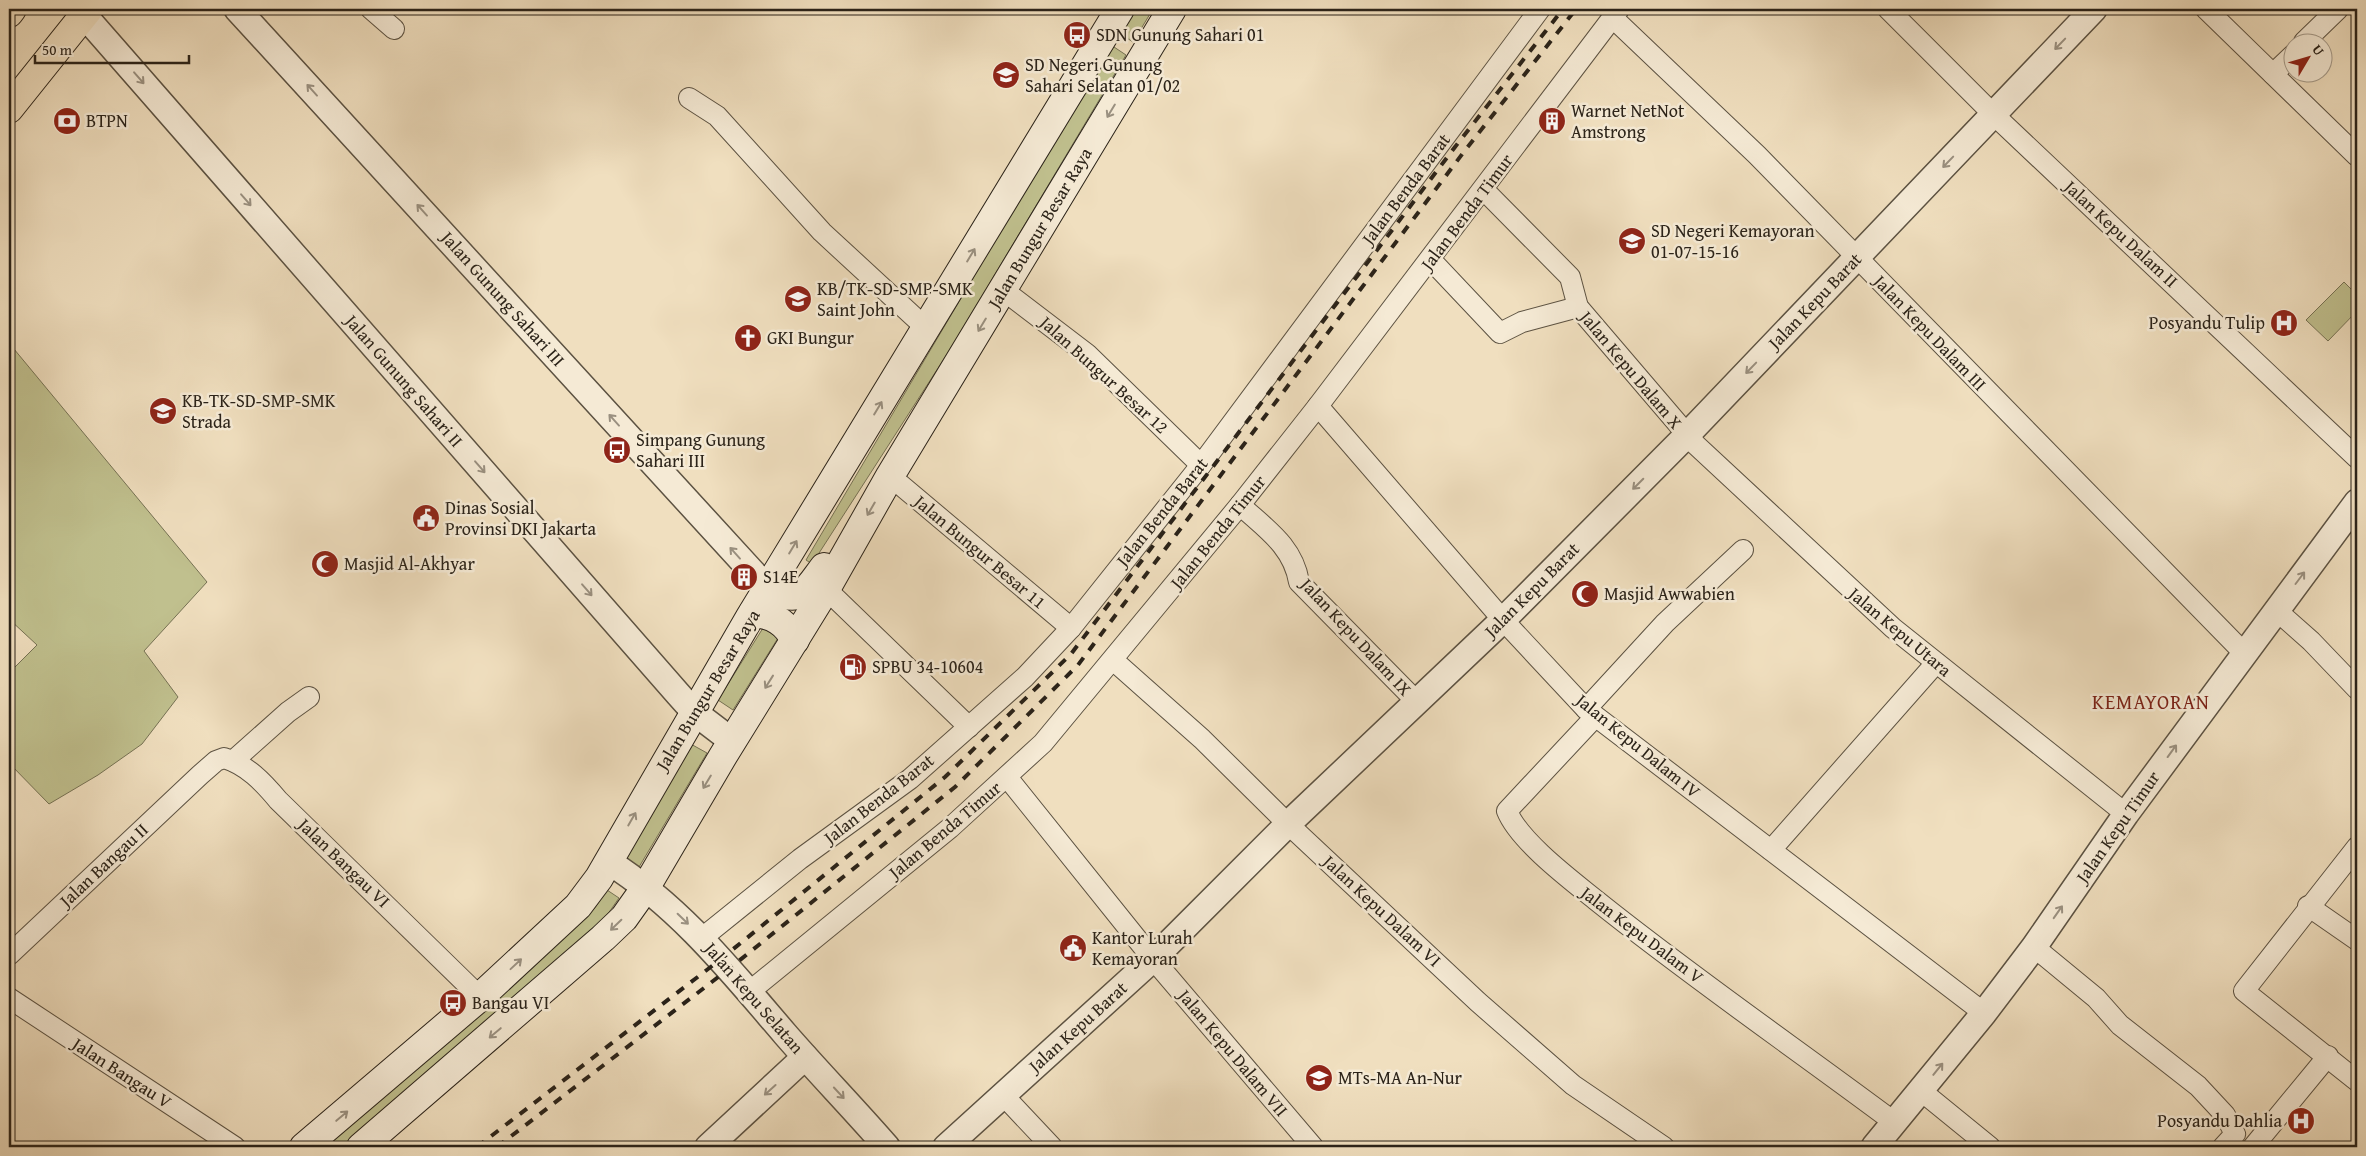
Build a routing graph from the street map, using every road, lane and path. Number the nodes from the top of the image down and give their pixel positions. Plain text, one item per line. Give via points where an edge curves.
1 (12, 9) edge
2 (237, 9) edge
3 (371, 9) edge
4 (1120, 9) edge
5 (1172, 9) edge
6 (1540, 9) edge
7 (1888, 9) edge
8 (2094, 9) edge
9 (2206, 9) edge
10 (2338, 9) edge
11 (86, 12) edge
12 (9, 13) edge
13 (1616, 13) edge
14 (394, 29) dead end
15 (2314, 32) edge
16 (2284, 64) edge
17 (2273, 74) junction
18 (689, 98) dead end
19 (9, 109) edge
20 (1994, 114) junction
21 (2357, 156) edge
22 (1484, 190) junction
23 (1857, 257) junction
24 (1431, 260) junction
25 (1003, 290) junction
26 (1578, 307) junction
27 (926, 328) junction
28 (1318, 406) junction
29 (1687, 435) junction
30 (2357, 458) edge
31 (1201, 465) junction
32 (890, 476) junction
33 (2357, 502) edge
34 (1240, 505) junction
35 (850, 545) junction
36 (1743, 550) dead end
37 (826, 589) junction
38 (762, 600) junction
39 (2276, 610) junction
40 (811, 614) junction
41 (1503, 620) junction
42 (1071, 628) junction
43 (795, 640) junction
44 (2244, 652) junction
45 (1113, 660) junction
46 (1936, 663) junction
47 (2357, 689) edge
48 (309, 697) dead end
49 (1416, 701) junction
50 (694, 712) junction
51 (1591, 713) junction
52 (969, 727) junction
53 (732, 741) junction
54 (233, 761) junction
55 (1007, 777) junction
56 (2126, 814) junction
57 (1288, 824) junction
58 (2357, 846) edge
59 (1771, 850) junction
60 (609, 862) junction
61 (646, 887) junction
62 (2308, 906) junction
63 (702, 938) junction
64 (2357, 940) edge
65 (2034, 947) junction
66 (9, 955) edge
67 (1152, 959) junction
68 (750, 992) junction
69 (480, 997) junction
70 (9, 998) edge
71 (1984, 1013) junction
72 (2328, 1056) junction
73 (805, 1057) junction
74 (2357, 1081) edge
75 (1920, 1090) junction
76 (1004, 1095) junction
77 (1894, 1122) junction
78 (235, 1147) edge
79 (304, 1147) edge
80 (361, 1147) edge
81 (708, 1147) edge
82 (887, 1147) edge
83 (946, 1147) edge
84 (1052, 1147) edge
85 (1313, 1147) edge
86 (1664, 1147) edge
87 (1874, 1147) edge
88 (1990, 1147) edge
89 (2223, 1147) edge
90 (2253, 1147) edge

1 - 12 main road
38 -> 2 street, Jalan Gunung Sahari III
3 - 14 street
27 -> 4 main road, Jalan Bungur Besar Raya
5 -> 25 main road, Jalan Bungur Besar Raya
6 - 31 street, Jalan Benda Barat
7 - 20 street, Jalan Kepu Dalam II
8 -> 20 street, Jalan Kepu Barat
9 - 17 street
10 - 15 street
11 - 19 main road
11 -> 50 street, Jalan Gunung Sahari II
13 - 22 street, Jalan Benda Timur
13 - 23 street, Jalan Kepu Dalam III
16 - 17 street
17 - 21 street
18 - 27 street via 717,116 822,232
20 -> 23 street, Jalan Kepu Barat
20 - 30 street, Jalan Kepu Dalam II
22 - 24 street, Jalan Benda Timur
22 - 26 street, Jalan Kepu Dalam X via 1570,277
23 -> 29 street, Jalan Kepu Barat
23 - 44 street, Jalan Kepu Dalam III
24 - 26 street via 1500,334 1522,322
24 - 28 street, Jalan Benda Timur
25 - 31 street, Jalan Bungur Besar 12 via 1087,354
25 -> 32 main road, Jalan Bungur Besar Raya
26 - 29 street, Jalan Kepu Dalam X
38 -> 27 main road, Jalan Bungur Besar Raya
28 - 34 street, Jalan Benda Timur
28 - 41 street, Jalan Kepu Dalam IV
29 -> 41 street, Jalan Kepu Barat
29 - 46 street, Jalan Kepu Utara via 1829,571
31 - 42 street, Jalan Benda Barat
32 -> 35 main road, Jalan Bungur Besar Raya
32 - 42 street, Jalan Bungur Besar 11
39 -> 33 street, Jalan Kepu Timur
34 - 45 street, Jalan Benda Timur
34 - 49 street, Jalan Kepu Dalam IX via 1288,549 1297,565 1300,582
35 - 37 main road, Jalan Bungur Besar Raya
35 - 38 main road via 825,566 804,592 793,597
36 - 51 street via 1665,623
37 - 40 main road, Jalan Bungur Besar Raya
37 - 52 street
38 - 40 main road via 785,613
38 - 43 main road
38 - 50 main road, Jalan Bungur Besar Raya
39 - 44 street, Jalan Kepu Timur
39 - 47 street
40 - 43 main road, Jalan Bungur Besar Raya
41 - 49 street, Jalan Kepu Barat
41 - 51 street, Jalan Kepu Dalam IV
42 - 52 street, Jalan Benda Barat via 1025,677
43 -> 53 main road, Jalan Bungur Besar Raya
56 -> 44 street, Jalan Kepu Timur
45 - 55 street, Jalan Benda Timur via 1043,743
45 - 57 street, Jalan Kepu Dalam VI via 1202,739
46 - 56 street, Jalan Kepu Utara
46 - 59 street
48 - 54 street
49 - 57 street, Jalan Kepu Barat
50 - 53 street, Jalan Gunung Sahari II
60 -> 50 main road, Jalan Bungur Besar Raya
51 - 59 street, Jalan Kepu Dalam IV
51 - 77 street, Jalan Kepu Dalam V via 1507,811 1517,830 1572,881 1636,932
52 - 63 street, Jalan Benda Barat via 910,779 800,859
53 -> 61 main road, Jalan Bungur Besar Raya
54 - 66 street, Jalan Bangau II via 224,758 216,761
54 - 69 street, Jalan Bangau VI via 264,783
55 - 67 street
55 - 68 street, Jalan Benda Timur via 950,828
65 -> 56 street, Jalan Kepu Timur
57 - 67 street, Jalan Kepu Barat
57 - 86 street, Jalan Kepu Dalam VI via 1536,1053 1573,1084
58 - 62 street
59 - 71 street, Jalan Kepu Dalam IV
60 - 61 street, Jalan Kepu Selatan
69 -> 60 main road, Jalan Bungur Besar Raya via 578,906
61 -> 63 street, Jalan Kepu Selatan
61 -> 80 main road, Jalan Bungur Besar Raya via 624,918 603,938
62 - 64 street
62 - 72 street via 2244,991
63 - 68 street, Jalan Kepu Selatan
65 - 71 street, Jalan Kepu Timur
65 - 89 street via 2096,998 2120,1025 2198,1086 2225,1115 2235,1134
67 - 76 street, Jalan Kepu Barat
67 - 85 street, Jalan Kepu Dalam VII
68 - 73 street, Jalan Kepu Selatan
79 -> 69 main road, Jalan Bungur Besar Raya
70 - 78 street, Jalan Bangau V
75 -> 71 street, Jalan Kepu Timur
72 - 74 street
72 - 90 street
73 -> 81 street
73 -> 82 street, Jalan Kepu Selatan
75 - 77 street, Jalan Kepu Timur
75 - 88 street
76 - 83 street, Jalan Kepu Barat
76 - 84 street
77 - 87 street, Jalan Kepu Timur

